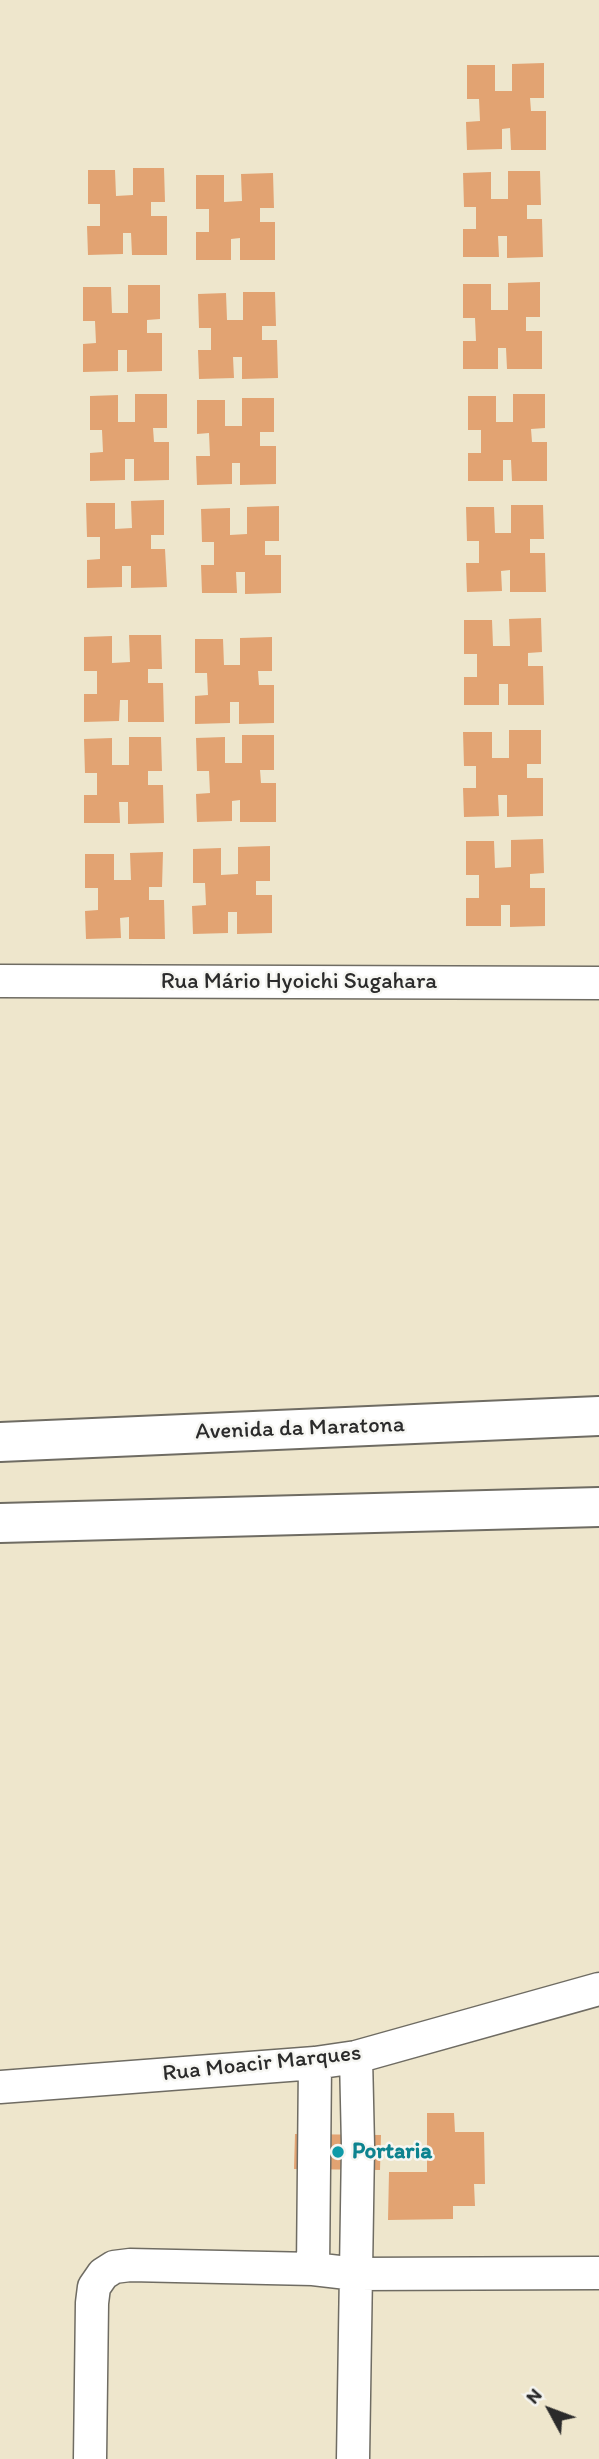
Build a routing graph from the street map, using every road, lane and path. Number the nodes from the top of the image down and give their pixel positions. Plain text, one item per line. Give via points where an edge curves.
1 (0, 982) edge
2 (599, 983) edge
3 (599, 1416) edge
4 (0, 1442) edge
5 (599, 1507) edge
6 (0, 1523) edge
7 (599, 1989) edge
8 (356, 2057) junction
9 (315, 2063) junction
10 (0, 2087) edge
11 (357, 2118) junction
12 (316, 2121) junction
13 (313, 2269) junction
14 (599, 2273) edge
15 (356, 2274) junction
16 (90, 2459) edge
17 (353, 2459) edge

1 - 2 street, Rua Mário Hyoichi Sugahara
3 - 4 street, Avenida da Maratona
5 - 6 street
7 - 8 street, Rua Moacir Marques
8 - 9 street, Rua Moacir Marques
8 - 11 street
9 - 10 street, Rua Moacir Marques
9 - 12 street
11 - 12 street
11 - 15 street
12 - 13 street
13 - 15 street
13 - 16 street via 130,2265 103,2274 94,2287 92,2303
14 - 15 street
15 - 17 street

